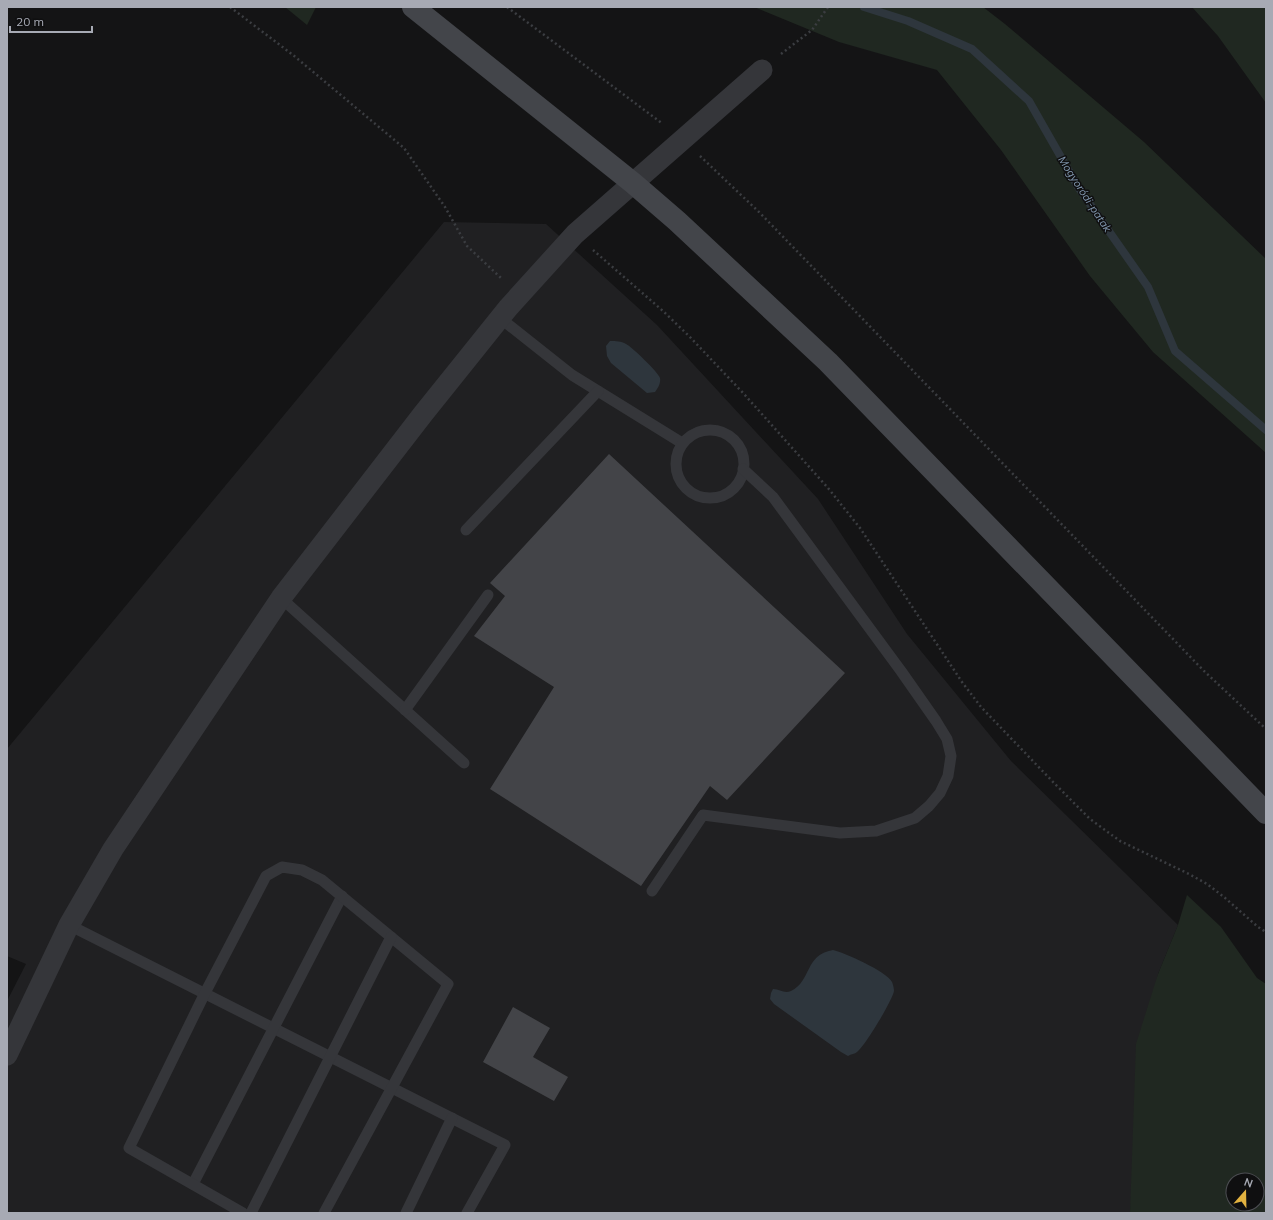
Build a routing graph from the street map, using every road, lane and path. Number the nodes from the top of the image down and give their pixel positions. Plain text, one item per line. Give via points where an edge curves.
1 (230, 7) edge
2 (413, 7) edge
3 (508, 7) edge
4 (828, 7) edge
5 (762, 70) joint
6 (684, 140) junction
7 (633, 183) junction
8 (575, 234) junction
9 (519, 296) junction
10 (500, 318) junction
11 (598, 391) junction
12 (682, 443) junction
13 (743, 469) junction
14 (466, 530) dead end
15 (488, 595) dead end
16 (282, 598) junction
17 (405, 710) junction
18 (1266, 729) edge
19 (464, 763) dead end
20 (1266, 813) edge
21 (652, 891) dead end
22 (342, 896) junction
23 (69, 925) junction
24 (1266, 932) edge
25 (391, 937) junction
26 (205, 993) junction
27 (274, 1028) junction
28 (7, 1055) edge
29 (330, 1057) junction
30 (391, 1088) junction
31 (452, 1118) junction
32 (192, 1184) junction
33 (243, 1213) edge
34 (251, 1213) edge
35 (324, 1213) edge
36 (406, 1213) edge
37 (467, 1213) edge

1 - 9 path via 293,55 404,148 445,207 466,246
2 - 7 main road
3 - 6 path
4 - 5 path via 812,30
5 - 6 street
6 - 7 street
6 - 18 path via 759,212 1204,671
7 - 8 street
7 - 20 main road via 828,362
8 - 9 street
8 - 24 path via 689,336 828,488 860,528 981,707 1055,784 1090,819 1120,841 1207,884
9 - 10 street
10 - 11 lane via 572,375
10 - 16 street
11 - 12 lane
11 - 14 lane
12 - 13 lane via 695,432 711,429 727,434 739,445 744,461
12 - 13 lane via 676,458 677,474 685,488 700,497 716,498 731,490 741,477
13 - 21 lane via 773,497 936,721 947,739 950,756 948,776 940,793 915,818 876,831 840,833 703,815
15 - 17 lane
16 - 17 lane
16 - 23 street via 113,849
17 - 19 lane
22 - 25 lane
22 - 26 lane via 322,880 302,870 282,867 266,876
22 - 27 lane
23 - 26 lane
23 - 28 street
25 - 29 lane
25 - 30 lane via 448,984
26 - 27 lane
26 - 32 lane via 129,1148
27 - 29 lane
27 - 32 lane
29 - 30 lane
29 - 34 lane
30 - 31 lane
30 - 35 lane
31 - 36 lane
31 - 37 lane via 505,1145
32 - 33 lane

